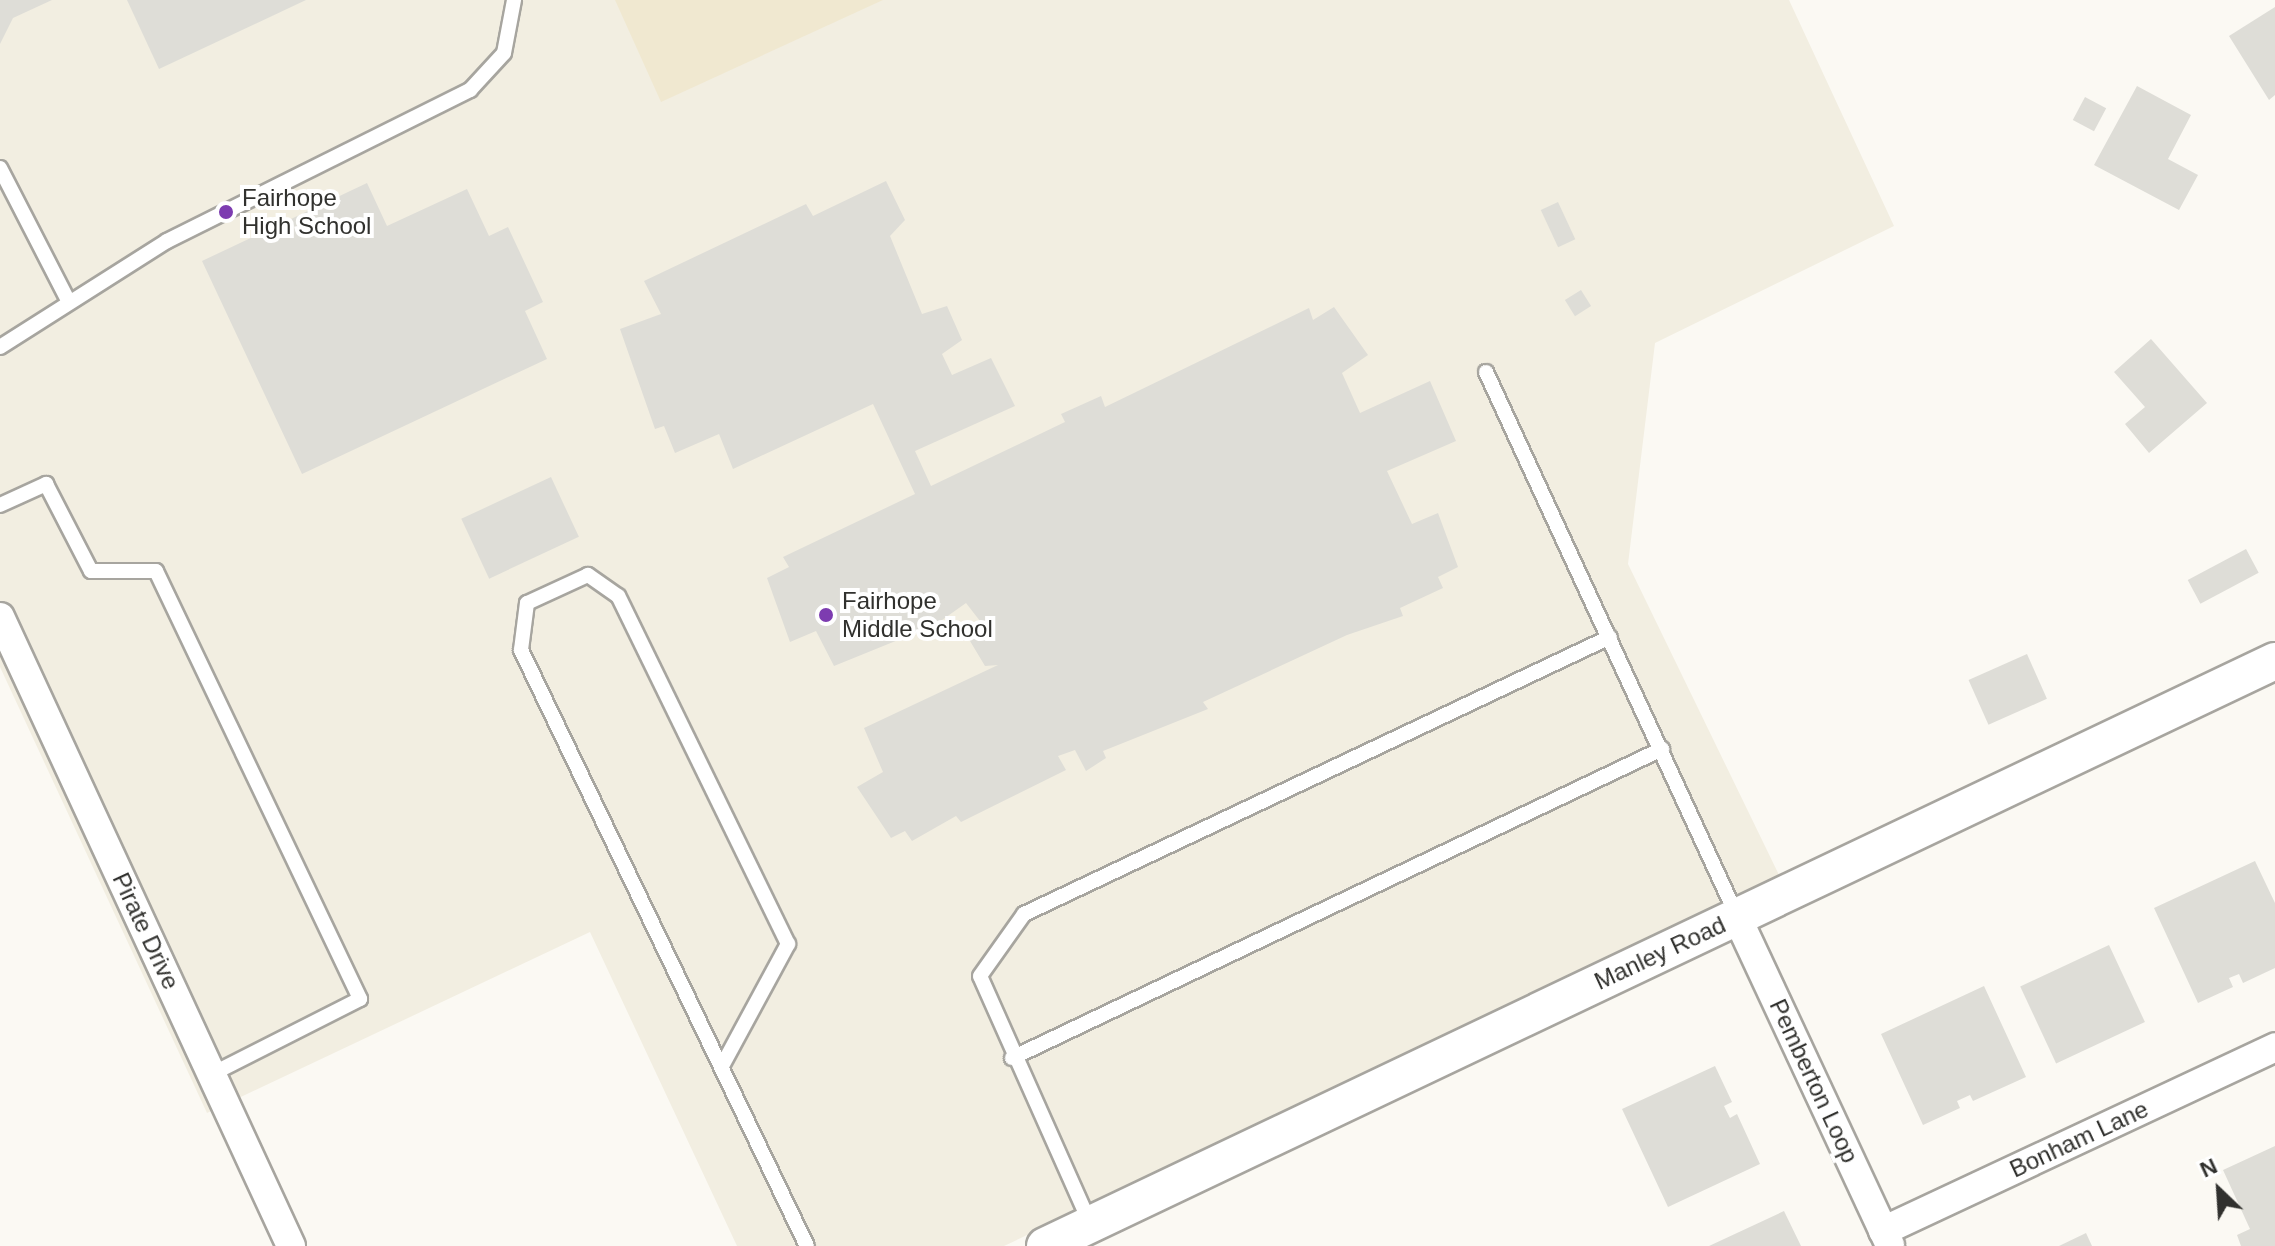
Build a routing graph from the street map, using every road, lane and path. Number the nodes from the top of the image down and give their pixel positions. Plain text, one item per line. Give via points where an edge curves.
1 (514, 0) edge
2 (0, 168) edge
3 (69, 302) junction
4 (0, 347) edge
5 (1486, 372) dead end
6 (0, 505) edge
7 (0, 617) edge
8 (1610, 637) junction
9 (2275, 661) edge
10 (1662, 749) junction
11 (1737, 917) junction
12 (2275, 1047) edge
13 (1012, 1058) junction
14 (722, 1066) junction
15 (212, 1074) junction
16 (1090, 1224) junction
17 (1887, 1238) edge
18 (291, 1246) edge
19 (807, 1246) edge
20 (1045, 1246) edge

1 - 3 lane via 504,53 470,90 167,241
2 - 3 lane
3 - 4 lane
5 - 8 lane
6 - 15 lane via 46,484 91,571 156,571 360,999
7 - 15 street, Pirate Drive
8 - 10 lane
8 - 13 lane via 1024,914 980,976
9 - 11 street, Manley Road
10 - 11 lane
10 - 13 lane
11 - 16 street, Manley Road
11 - 17 street, Pemberton Loop
12 - 17 street, Bonham Lane
13 - 16 lane
14 - 14 lane via 521,650 527,603 588,575 618,596 788,944
14 - 19 lane
15 - 18 street, Pirate Drive
16 - 20 street, Manley Road

